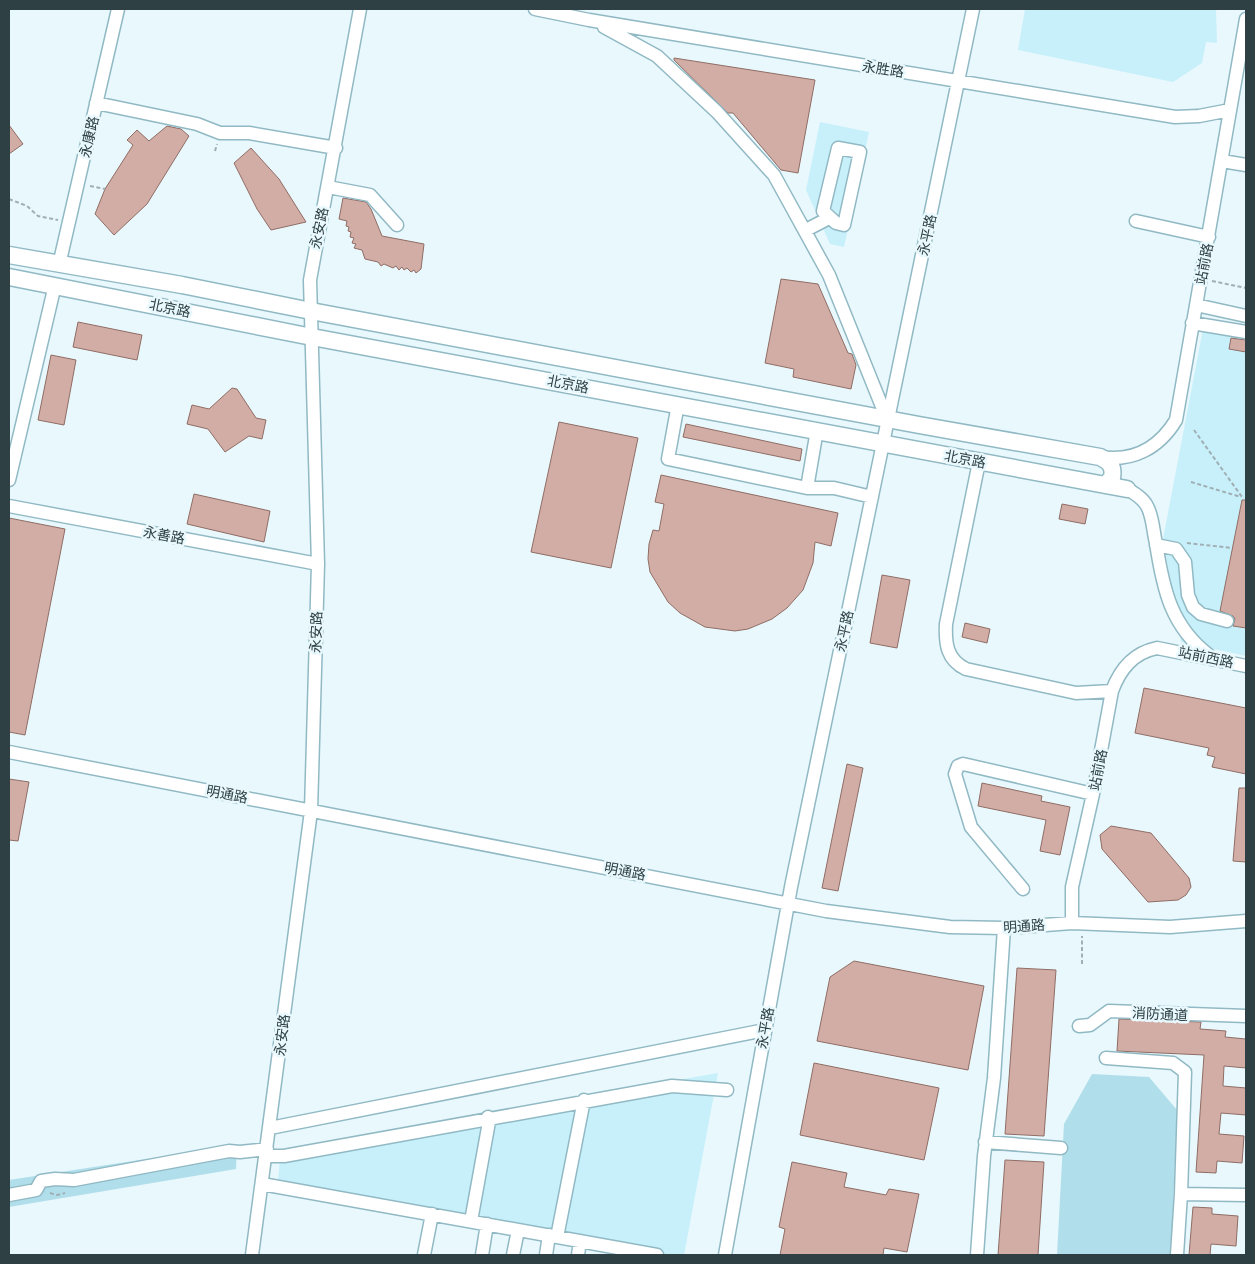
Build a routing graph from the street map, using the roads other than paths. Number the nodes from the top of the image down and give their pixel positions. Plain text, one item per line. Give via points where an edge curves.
1 (118, 9) edge
2 (360, 9) edge
3 (535, 9) edge
4 (973, 9) edge
5 (1246, 19) edge
6 (590, 20) junction
7 (960, 82) junction
8 (96, 103) junction
9 (1230, 110) junction
10 (336, 148) junction
11 (1222, 161) junction
12 (1246, 165) edge
13 (328, 187) junction
14 (829, 218) junction
15 (1136, 221) dead end
16 (396, 225) dead end
17 (806, 230) junction
18 (1209, 237) junction
19 (9, 255) edge
20 (59, 265) junction
21 (9, 276) edge
22 (55, 285) junction
23 (1196, 305) junction
24 (311, 311) junction
25 (1246, 316) edge
26 (1192, 323) junction
27 (1246, 332) edge
28 (312, 337) junction
29 (678, 404) junction
30 (888, 419) junction
31 (817, 430) junction
32 (884, 442) junction
33 (1100, 457) junction
34 (979, 462) junction
35 (9, 480) edge
36 (1104, 485) junction
37 (807, 488) junction
38 (1127, 489) joint
39 (872, 496) junction
40 (9, 506) edge
41 (1156, 545) junction
42 (318, 564) junction
43 (1227, 621) dead end
44 (1166, 649) joint
45 (1214, 659) junction
46 (1246, 666) edge
47 (1112, 691) junction
48 (9, 752) edge
49 (1093, 794) junction
50 (311, 811) junction
51 (1023, 889) dead end
52 (788, 903) junction
53 (1246, 921) edge
54 (1077, 923) junction
55 (1004, 928) junction
56 (1246, 1016) edge
57 (1079, 1026) dead end
58 (765, 1030) junction
59 (1106, 1058) dead end
60 (727, 1090) dead end
61 (584, 1100) junction
62 (488, 1118) junction
63 (270, 1128) junction
64 (985, 1142) junction
65 (1060, 1148) dead end
66 (267, 1152) junction
67 (262, 1184) junction
68 (9, 1194) edge
69 (1182, 1194) junction
70 (1246, 1195) edge
71 (432, 1214) junction
72 (471, 1221) junction
73 (487, 1224) junction
74 (518, 1230) junction
75 (553, 1236) junction
76 (580, 1242) junction
77 (610, 1251) edge
78 (648, 1254) edge
79 (252, 1255) edge
80 (424, 1255) edge
81 (482, 1255) edge
82 (513, 1255) edge
83 (546, 1255) edge
84 (578, 1255) edge
85 (725, 1255) edge
86 (977, 1255) edge
87 (1177, 1255) edge

1 - 8 street, 永康路
2 - 10 street, 永安路
3 - 6 street, 永胜路
4 - 7 street, 永平路
5 - 9 street, 站前路
6 - 7 street, 永胜路
6 - 17 street via 657,56 717,112 774,175
7 - 9 street, 永胜路 via 1175,117
7 - 30 street, 永平路
8 - 10 street via 197,124 220,133 249,133
8 - 20 street, 永康路
9 - 11 street, 站前路
10 - 13 street, 永安路
11 - 12 street
11 - 18 street, 站前路
13 - 16 street via 370,196
13 - 24 street, 永安路 via 310,280
14 - 14 street via 844,225 860,152 838,148 824,210
14 - 17 street
15 - 18 street
17 - 30 street via 854,332
18 - 23 street, 站前路
19 - 20 main road, 北京路
20 - 24 main road, 北京路
21 - 22 main road, 北京路
22 - 28 main road, 北京路
22 - 35 street
23 - 25 street
23 - 26 street, 站前路
24 - 28 street, 永安路
24 - 30 main road, 北京路
26 - 27 street
26 - 33 street, 站前路 via 1176,420 1171,428 1157,444 1138,454
28 - 29 main road, 北京路
28 - 42 street, 永安路
29 - 31 main road, 北京路
29 - 37 street via 668,459
30 - 32 street, 永平路
30 - 33 main road, 北京路
31 - 32 main road, 北京路
31 - 37 street
32 - 34 main road, 北京路
32 - 39 street, 永平路
33 - 36 main road via 1113,467 1112,478
34 - 36 main road, 北京路
34 - 47 street via 946,624 949,655 966,669 1076,693
36 - 38 main road, 北京路
37 - 39 street via 834,488
38 - 41 street via 1146,505
39 - 52 street, 永平路
40 - 42 street, 永善路
41 - 43 street via 1176,549 1186,562 1188,595 1193,607 1201,614
41 - 45 street via 1174,614 1184,633
42 - 50 street, 永安路
44 - 45 street, 站前西路
44 - 47 street, 站前路 via 1142,651 1128,662
45 - 46 street, 站前西路
47 - 49 street, 站前路
48 - 50 street, 明通路
49 - 51 street via 963,764 958,766 955,774 971,827
49 - 54 street, 站前路 via 1072,887
50 - 52 street, 明通路
50 - 63 street, 永安路
52 - 55 street, 明通路 via 950,927
52 - 58 street, 永平路
53 - 54 street, 明通路 via 1170,927
54 - 55 street, 明通路
55 - 64 street via 994,1078
56 - 57 street, 消防通道 via 1109,1011 1090,1025
58 - 63 street
58 - 85 street, 永平路
59 - 69 street via 1173,1063 1185,1072
60 - 61 street via 672,1086
61 - 62 street
61 - 75 street
62 - 66 street via 284,1156
62 - 72 street
63 - 66 street, 永安路
64 - 65 street
64 - 86 street
66 - 67 street, 永安路
66 - 68 street via 230,1151 74,1180 55,1178 41,1181 36,1190
67 - 71 street
67 - 79 street, 永安路
69 - 70 street
69 - 87 street
71 - 72 street
71 - 80 street
72 - 73 street
73 - 74 street
73 - 81 street
74 - 75 street
74 - 82 street
75 - 76 street
75 - 83 street
76 - 77 street
76 - 84 street
77 - 78 street

